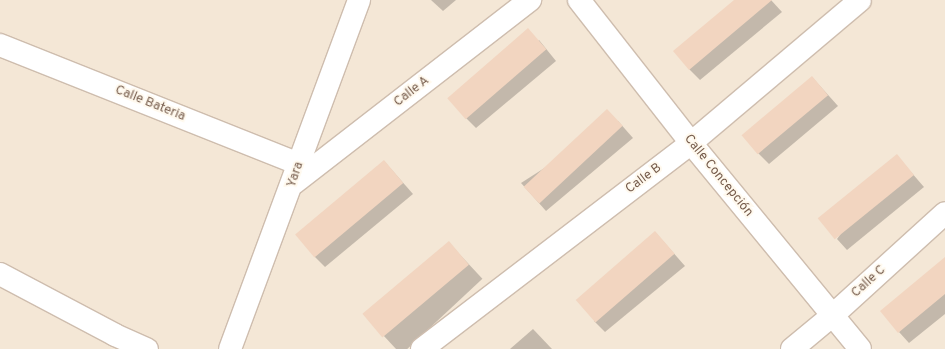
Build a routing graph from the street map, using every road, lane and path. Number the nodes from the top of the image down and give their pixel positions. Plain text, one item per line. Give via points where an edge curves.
1 (359, 0) edge
2 (530, 0) edge
3 (579, 0) edge
4 (860, 0) edge
5 (0, 45) edge
6 (691, 143) junction
7 (297, 173) junction
8 (945, 213) edge
9 (0, 274) edge
10 (833, 315) junction
11 (146, 349) edge
12 (230, 349) edge
13 (422, 349) edge
14 (792, 349) edge
15 (860, 349) edge

1 - 7 street, Yara
2 - 7 street, Calle A
3 - 6 street, Calle Concepción
4 - 6 street, Calle B
5 - 7 street, Calle Bateria
6 - 10 street, Calle Concepción
6 - 13 street, Calle B
7 - 12 street, Yara
8 - 10 street, Calle C
9 - 11 street
10 - 14 street, Calle C
10 - 15 street, Calle Concepción

